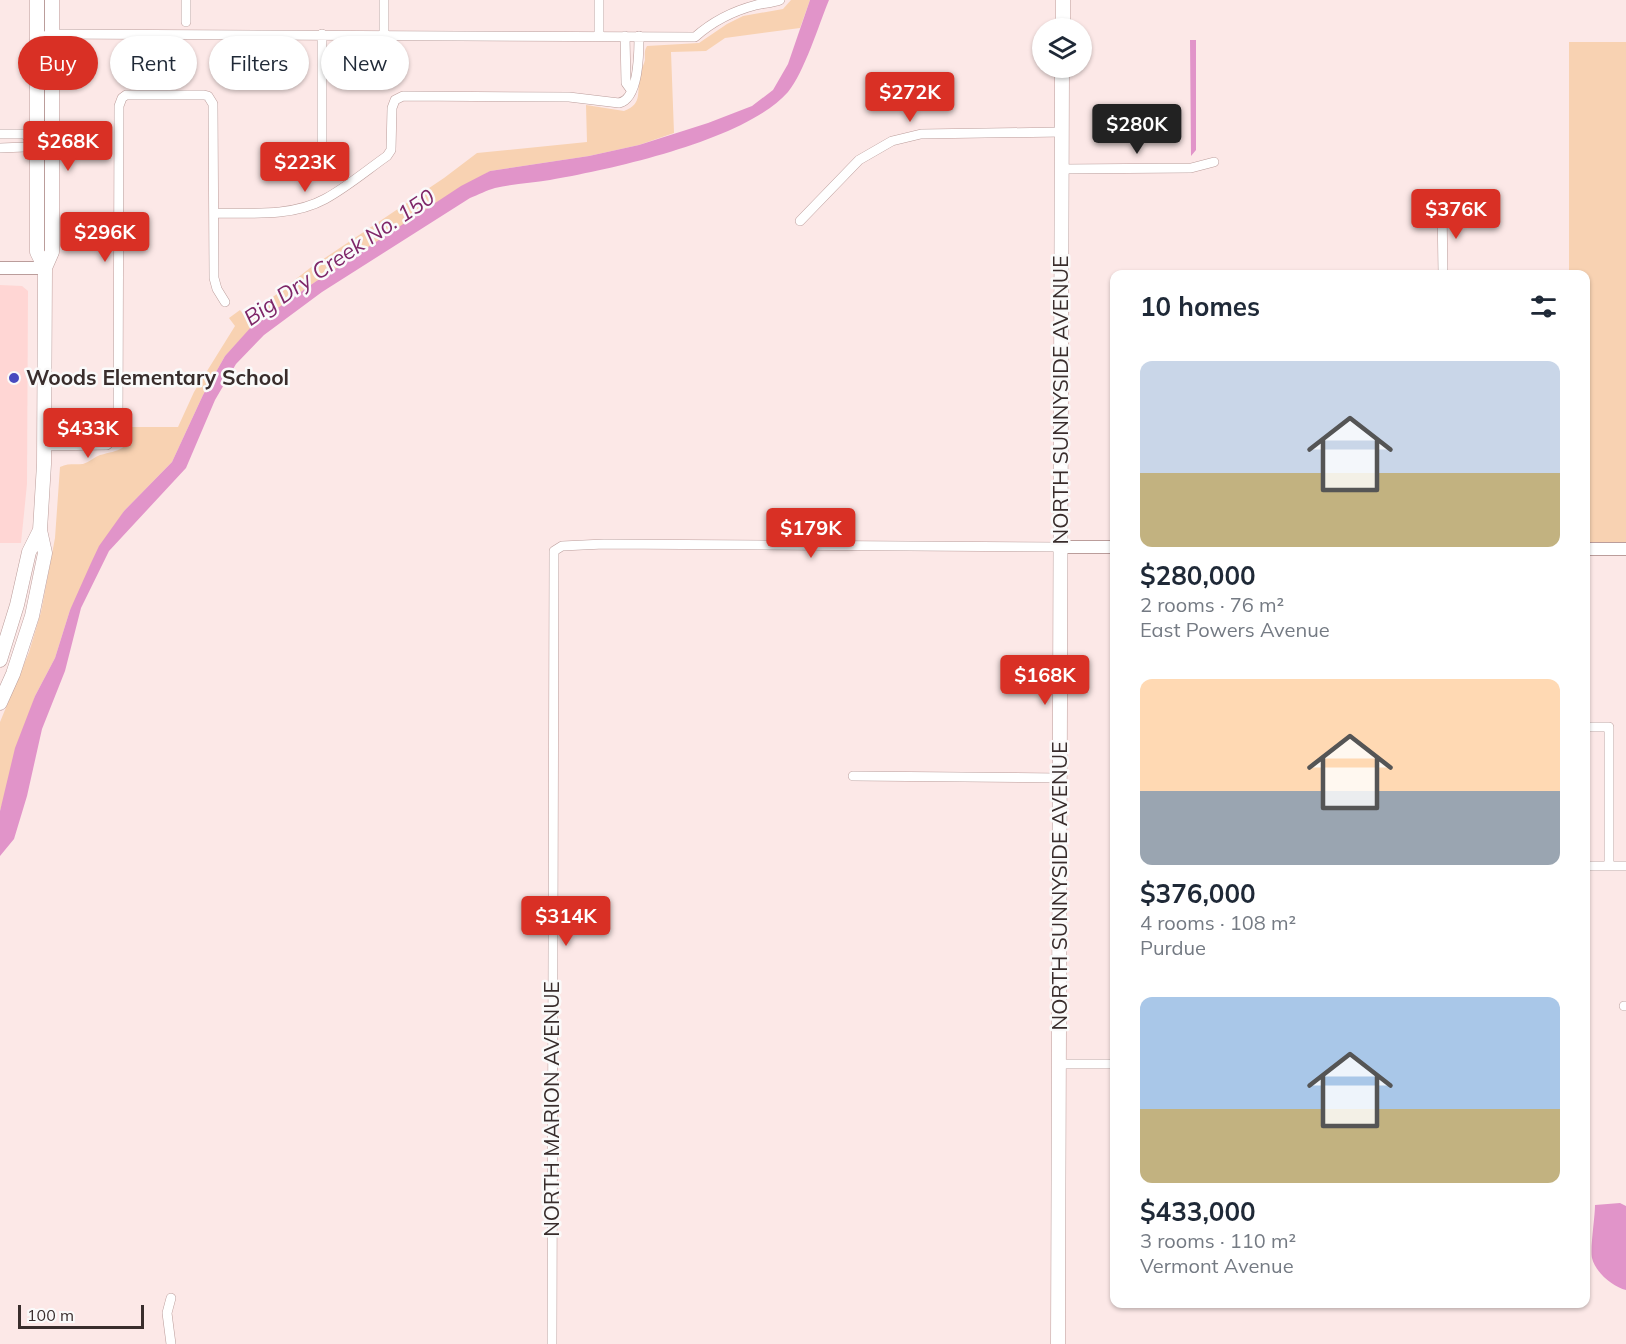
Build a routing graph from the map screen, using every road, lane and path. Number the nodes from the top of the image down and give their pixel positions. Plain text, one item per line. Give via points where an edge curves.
1 (37, 0) edge
2 (52, 0) edge
3 (186, 0) edge
4 (384, 0) edge
5 (599, 0) edge
6 (780, 0) edge
7 (1063, 0) edge
8 (1063, 18) edge
9 (186, 22) dead end
10 (37, 34) junction
11 (52, 34) junction
12 (322, 34) junction
13 (384, 34) junction
14 (599, 36) junction
15 (625, 36) junction
16 (639, 36) junction
17 (631, 68) junction
18 (1062, 78) edge
19 (1062, 132) junction
20 (0, 134) edge
21 (36, 142) junction
22 (52, 142) junction
23 (0, 147) edge
24 (322, 161) dead end
25 (1214, 162) dead end
26 (1062, 169) junction
27 (1442, 206) dead end
28 (214, 213) junction
29 (800, 221) dead end
30 (0, 268) edge
31 (45, 268) junction
32 (1443, 270) edge
33 (225, 302) dead end
34 (44, 440) junction
35 (40, 530) junction
36 (1061, 547) junction
37 (1110, 547) edge
38 (1590, 549) edge
39 (1626, 549) edge
40 (0, 660) edge
41 (0, 703) edge
42 (1590, 727) edge
43 (853, 776) dead end
44 (1060, 778) junction
45 (1590, 866) edge
46 (1609, 866) junction
47 (1626, 866) edge
48 (1059, 1064) junction
49 (1110, 1064) edge
50 (171, 1298) dead end
51 (171, 1344) edge
52 (552, 1344) edge
53 (1058, 1344) edge

1 - 10 main road
2 - 11 main road
3 - 9 street
4 - 13 street
5 - 14 street
6 - 16 street via 725,16 695,37
7 - 8 main road
10 - 11 street
10 - 21 main road
11 - 12 street
11 - 22 main road
12 - 13 street
12 - 24 street
13 - 14 street
14 - 15 street
15 - 16 street
15 - 17 street
16 - 17 street via 639,62
17 - 28 street via 626,83 631,90 625,102 403,96 395,100 392,108 391,150 387,156 334,194 312,204 269,214
18 - 19 main road, NORTH SUNNYSIDE AVENUE
19 - 26 main road, NORTH SUNNYSIDE AVENUE
19 - 29 street via 921,134 892,141 859,160
20 - 21 street via 24,134
21 - 22 street
21 - 23 street via 25,147
21 - 31 main road via 37,252
22 - 31 main road via 52,252
25 - 26 street via 1191,168
26 - 36 main road, NORTH SUNNYSIDE AVENUE
27 - 32 street
28 - 33 street via 214,278
28 - 34 street via 211,99 204,95 131,94 122,98 118,435 107,446
30 - 31 street
31 - 34 main road
34 - 35 main road
35 - 40 main road via 29,552
35 - 41 main road via 45,553 34,606
36 - 37 street
36 - 44 main road, NORTH SUNNYSIDE AVENUE
36 - 52 street, NORTH MARION AVENUE via 604,544 562,546 554,551
38 - 39 street
42 - 46 street via 1609,727
43 - 44 street
44 - 48 main road, NORTH SUNNYSIDE AVENUE
45 - 46 street
46 - 47 street
48 - 49 street
48 - 53 main road, NORTH SUNNYSIDE AVENUE
50 - 51 street via 167,1313

